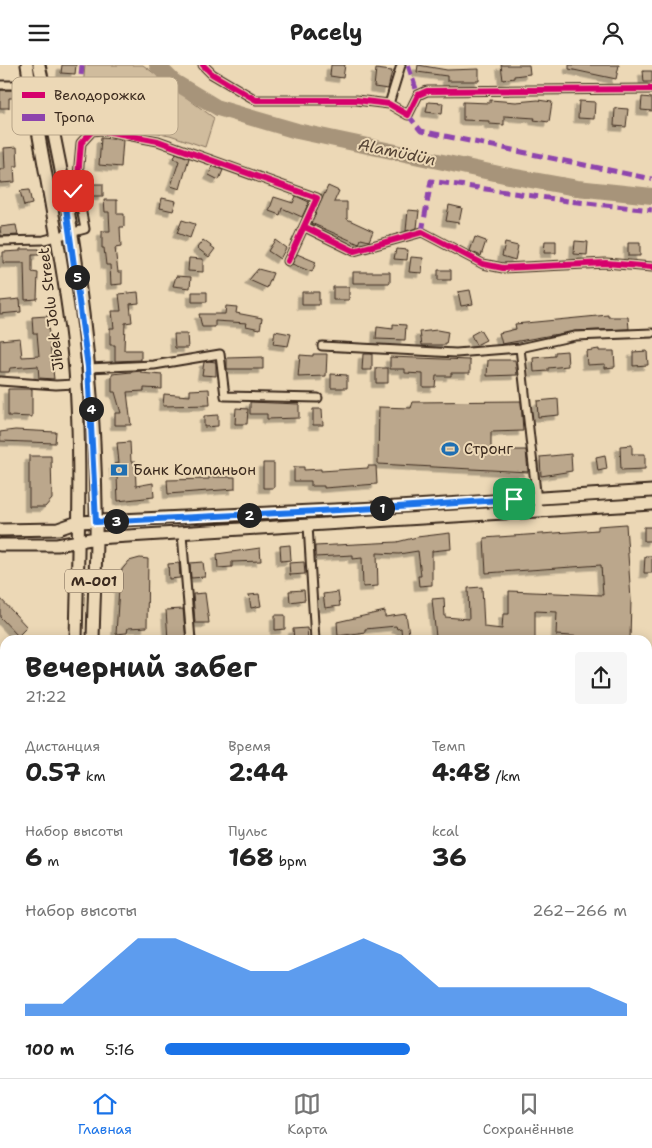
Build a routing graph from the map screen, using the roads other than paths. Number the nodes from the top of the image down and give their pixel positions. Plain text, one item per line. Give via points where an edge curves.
1 (203, 65) edge
2 (401, 65) edge
3 (652, 89) edge
4 (389, 104) junction
5 (39, 135) edge
6 (53, 135) edge
7 (89, 135) edge
8 (127, 135) edge
9 (77, 187) junction
10 (64, 193) junction
11 (305, 227) junction
12 (71, 233) junction
13 (58, 237) junction
14 (0, 241) edge
15 (288, 261) dead end
16 (652, 267) edge
17 (652, 333) edge
18 (322, 346) dead end
19 (520, 348) junction
20 (88, 367) junction
21 (0, 381) edge
22 (75, 384) junction
23 (318, 398) dead end
24 (652, 491) edge
25 (537, 498) junction
26 (652, 504) edge
27 (538, 510) junction
28 (78, 522) junction
29 (96, 522) junction
30 (308, 525) junction
31 (0, 529) edge
32 (182, 535) junction
33 (96, 538) junction
34 (78, 540) junction
35 (0, 545) edge
36 (76, 635) edge
37 (93, 635) edge
38 (191, 635) edge
39 (315, 635) edge

1 - 4 street via 212,74 256,100 356,100
2 - 4 street
3 - 4 street via 427,91 418,95 408,115
5 - 13 main road, Jibek Jolu Street / М-001
6 - 10 main road, Jibek Jolu Street / М-001
7 - 9 street via 82,143
8 - 11 street via 158,141 317,198
9 - 10 street
9 - 12 street via 85,229
10 - 12 main road, Jibek Jolu Street / М-001
11 - 15 street
11 - 16 street via 354,251 422,232 483,264 503,268 606,263
12 - 13 street
12 - 20 main road, Jibek Jolu Street / М-001
13 - 14 street
13 - 22 main road, Jibek Jolu Street / М-001
17 - 19 street via 575,336
18 - 19 street via 456,353
19 - 25 street
20 - 23 street via 154,365 220,354 225,396
20 - 29 main road, Jibek Jolu Street / М-001
21 - 22 street
22 - 28 main road, Jibek Jolu Street / М-001
24 - 25 main road
25 - 27 street
25 - 29 main road
26 - 27 main road
27 - 30 main road
28 - 29 main road
28 - 31 main road via 58,529
28 - 34 main road, М-001
29 - 33 main road, М-001
30 - 32 main road
30 - 39 street
32 - 33 main road
32 - 38 street
33 - 34 main road
33 - 37 main road, М-001
34 - 35 main road via 57,545
34 - 36 main road, М-001

